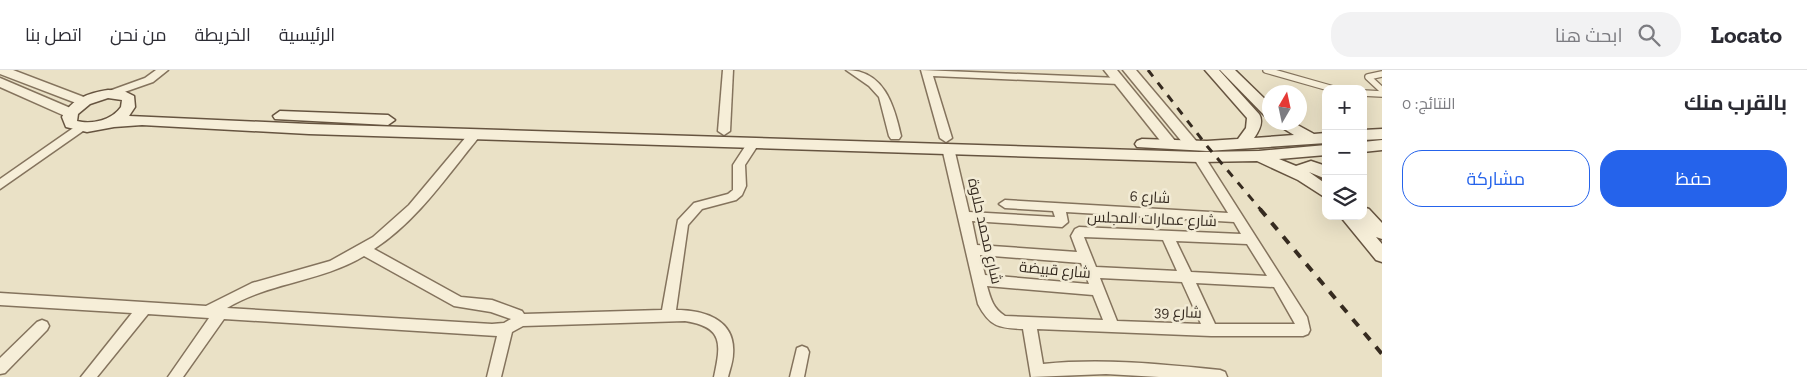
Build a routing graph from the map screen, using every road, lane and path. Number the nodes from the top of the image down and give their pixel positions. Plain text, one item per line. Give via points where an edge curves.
1 (2, 70) edge
2 (163, 70) edge
3 (728, 70) edge
4 (851, 70) edge
5 (1110, 70) edge
6 (1129, 70) edge
7 (1212, 70) edge
8 (1228, 70) edge
9 (1266, 70) edge
10 (926, 71) edge
11 (1382, 74) edge
12 (149, 80) junction
13 (1119, 81) junction
14 (0, 82) edge
15 (1322, 86) edge
16 (1382, 90) edge
17 (113, 93) junction
18 (1367, 93) edge
19 (1382, 94) edge
20 (1151, 96) junction
21 (1133, 98) junction
22 (84, 102) junction
23 (129, 105) junction
24 (1262, 105) edge
25 (70, 113) junction
26 (1255, 121) junction
27 (1262, 121) edge
28 (112, 122) junction
29 (79, 128) junction
30 (1293, 130) edge
31 (724, 131) junction
32 (476, 134) junction
33 (1382, 134) edge
34 (1367, 135) edge
35 (895, 136) junction
36 (775, 138) junction
37 (754, 142) junction
38 (947, 143) junction
39 (1315, 143) edge
40 (1171, 144) junction
41 (1242, 144) junction
42 (1382, 145) edge
43 (1367, 147) edge
44 (1196, 151) junction
45 (1259, 156) junction
46 (1322, 162) edge
47 (1322, 171) edge
48 (1302, 176) junction
49 (0, 185) edge
50 (1322, 189) edge
51 (1005, 204) dead end
52 (1059, 209) junction
53 (966, 216) junction
54 (1367, 217) edge
55 (1238, 218) junction
56 (1351, 220) edge
57 (1382, 233) edge
58 (1167, 236) junction
59 (1251, 240) junction
60 (364, 250) junction
61 (974, 250) junction
62 (1382, 255) edge
63 (1085, 258) junction
64 (1091, 272) junction
65 (1186, 277) junction
66 (980, 280) junction
67 (1277, 282) junction
68 (1098, 290) junction
69 (3, 302) edge
70 (144, 309) junction
71 (669, 311) junction
72 (214, 313) junction
73 (996, 318) joint
74 (521, 320) junction
75 (1029, 324) junction
76 (42, 326) dead end
77 (1112, 326) junction
78 (506, 329) junction
79 (1211, 330) junction
80 (802, 352) dead end
81 (0, 368) edge
82 (1107, 372) edge
83 (1038, 374) edge
84 (1212, 376) edge
85 (88, 377) edge
86 (176, 377) edge
87 (494, 377) edge
88 (721, 377) edge
89 (797, 377) edge

1 - 22 street
2 - 12 street
3 - 31 street
4 - 35 street via 869,79 883,92
5 - 13 street
6 - 20 street
7 - 26 main road via 1248,108
8 - 24 main road
9 - 15 lane
10 - 13 street
10 - 38 street, شارع محمد حلاوة
11 - 16 lane via 1368,77
12 - 17 street
12 - 23 street
13 - 21 street
14 - 25 street
17 - 22 main road
17 - 23 main road via 127,97
18 - 19 lane
20 - 21 street
20 - 44 street
21 - 40 street
22 - 25 main road
23 - 28 main road
23 - 31 main road via 154,112
25 - 29 main road via 71,124
26 - 27 main road
26 - 41 main road
28 - 29 main road
28 - 32 main road via 142,120
29 - 49 street
30 - 39 main road
31 - 36 main road
32 - 37 main road
32 - 60 street via 404,219
33 - 34 main road
35 - 36 main road
35 - 38 main road
36 - 37 main road
36 - 38 main road
37 - 71 street via 739,165 738,192 698,206 682,223
38 - 40 main road
38 - 44 main road
38 - 53 street, شارع محمد حلاوة
39 - 41 main road
39 - 45 main road
39 - 46 main road
40 - 44 main road
41 - 44 main road
42 - 43 main road
44 - 45 main road
44 - 55 street
45 - 48 main road
47 - 48 main road via 1308,166 1301,170
48 - 50 main road
51 - 52 street, شارع 6
52 - 53 street via 1062,222
52 - 55 street, شارع 6
53 - 61 street, شارع محمد حلاوة
54 - 57 main road
55 - 59 street
56 - 62 main road
58 - 59 street, شارع عمارات المجلس
58 - 63 street, شارع عمارات المجلس via 1079,232 1077,236
58 - 65 street
59 - 67 street
60 - 72 street via 307,275 250,289
60 - 74 street via 459,302 500,308 517,314
61 - 63 street
61 - 66 street, شارع محمد حلاوة
63 - 64 street
64 - 65 street
64 - 68 street
65 - 67 street
65 - 79 street
66 - 68 street, شارع قبيضة
66 - 73 street, شارع محمد حلاوة via 987,309
67 - 79 street, شارع 39 via 1302,321 1304,330
68 - 77 street
69 - 70 street
70 - 72 street
70 - 85 street
71 - 74 street
71 - 88 street via 702,318 720,328 728,345
72 - 78 street
72 - 86 street
73 - 75 street, شارع 39 via 1009,323
74 - 78 street
75 - 77 street, شارع 39
75 - 83 street
76 - 81 street
77 - 79 street, شارع 39
78 - 87 street
80 - 89 street
82 - 83 street
82 - 84 street

